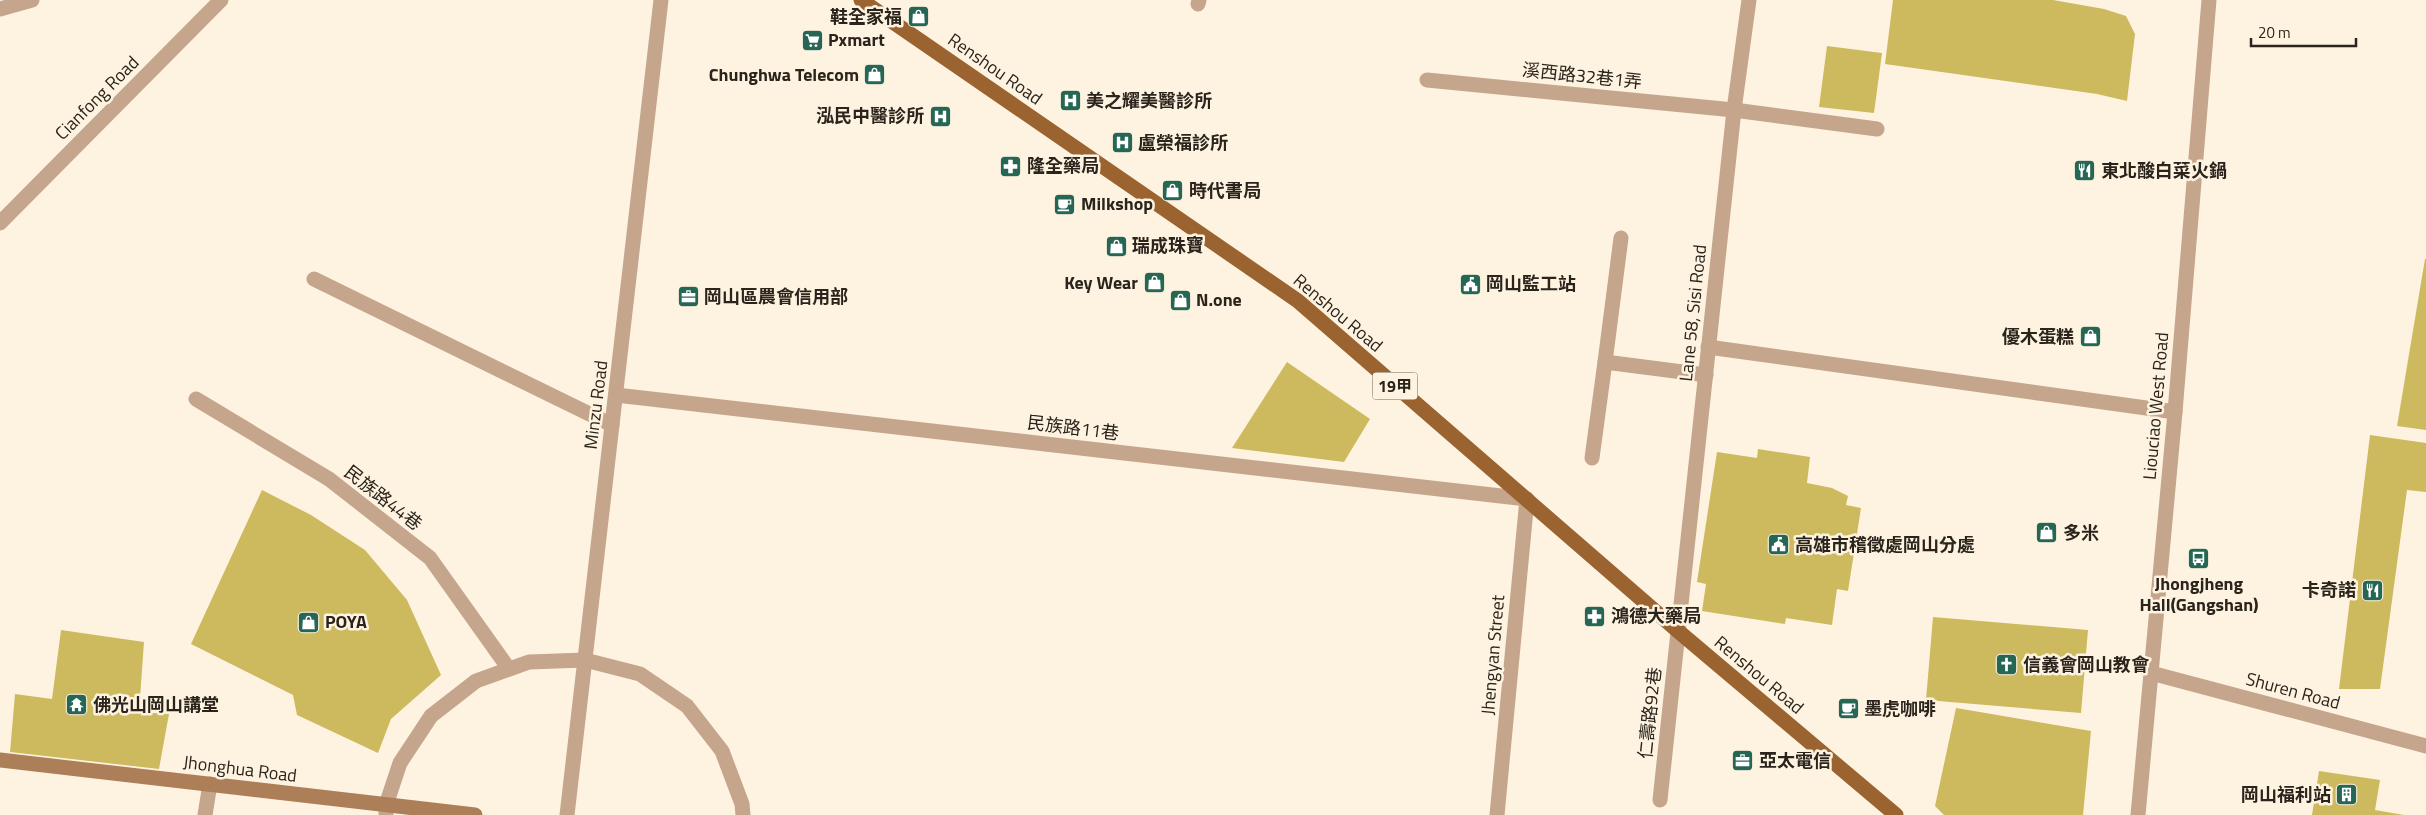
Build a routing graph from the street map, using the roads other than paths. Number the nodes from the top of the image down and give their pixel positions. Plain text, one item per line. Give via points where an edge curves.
1 (32, 0) edge
2 (221, 0) edge
3 (661, 0) edge
4 (861, 0) edge
5 (1749, 0) edge
6 (2209, 0) edge
7 (0, 9) edge
8 (1426, 80) dead end
9 (1734, 110) junction
10 (1877, 129) dead end
11 (0, 223) edge
12 (1621, 238) dead end
13 (314, 280) dead end
14 (1708, 347) junction
15 (1605, 362) junction
16 (1706, 375) junction
17 (616, 395) junction
18 (196, 399) dead end
19 (2175, 412) junction
20 (612, 425) junction
21 (1592, 458) dead end
22 (1526, 499) junction
23 (1678, 631) junction
24 (585, 660) junction
25 (509, 669) junction
26 (2151, 673) junction
27 (2426, 746) edge
28 (0, 760) edge
29 (210, 784) junction
30 (1660, 800) dead end
31 (386, 810) edge
32 (204, 815) edge
33 (475, 815) edge
34 (567, 815) edge
35 (743, 815) edge
36 (1497, 815) edge
37 (1896, 815) edge
38 (2138, 815) edge

1 - 7 street
2 - 11 street, Cianfong Road
3 - 17 street, Minzu Road
4 - 22 main road, Renshou Road / 19甲 via 1298,301
5 - 9 street, Lane 58, Sisi Road
6 - 19 street, Liouciao West Road
8 - 9 street, 溪西路32巷1弄
9 - 10 street, 溪西路32巷1弄
9 - 14 street, Lane 58, Sisi Road
12 - 15 street
13 - 20 street
14 - 16 street, Lane 58, Sisi Road
14 - 19 street
15 - 16 street
15 - 21 street
16 - 23 street, Lane 58, Sisi Road
17 - 20 street, Minzu Road
17 - 22 street, 民族路11巷
18 - 25 street, 民族路44巷 via 329,479 430,558
19 - 26 street, Liouciao West Road
20 - 24 street, Minzu Road
22 - 23 main road, Renshou Road / 19甲
22 - 36 street, Jhengyan Street
23 - 30 street, 仁壽路92巷
23 - 37 main road, Renshou Road / 19甲
24 - 25 street via 529,662
24 - 34 street, Minzu Road
24 - 35 street via 640,674 687,706 722,750
25 - 31 street via 476,681 432,716 400,763
26 - 27 street, Shuren Road
26 - 38 street, Liouciao West Road
28 - 29 main road, Jhonghua Road
29 - 31 main road, Jhonghua Road
29 - 32 street
31 - 33 main road, Jhonghua Road

